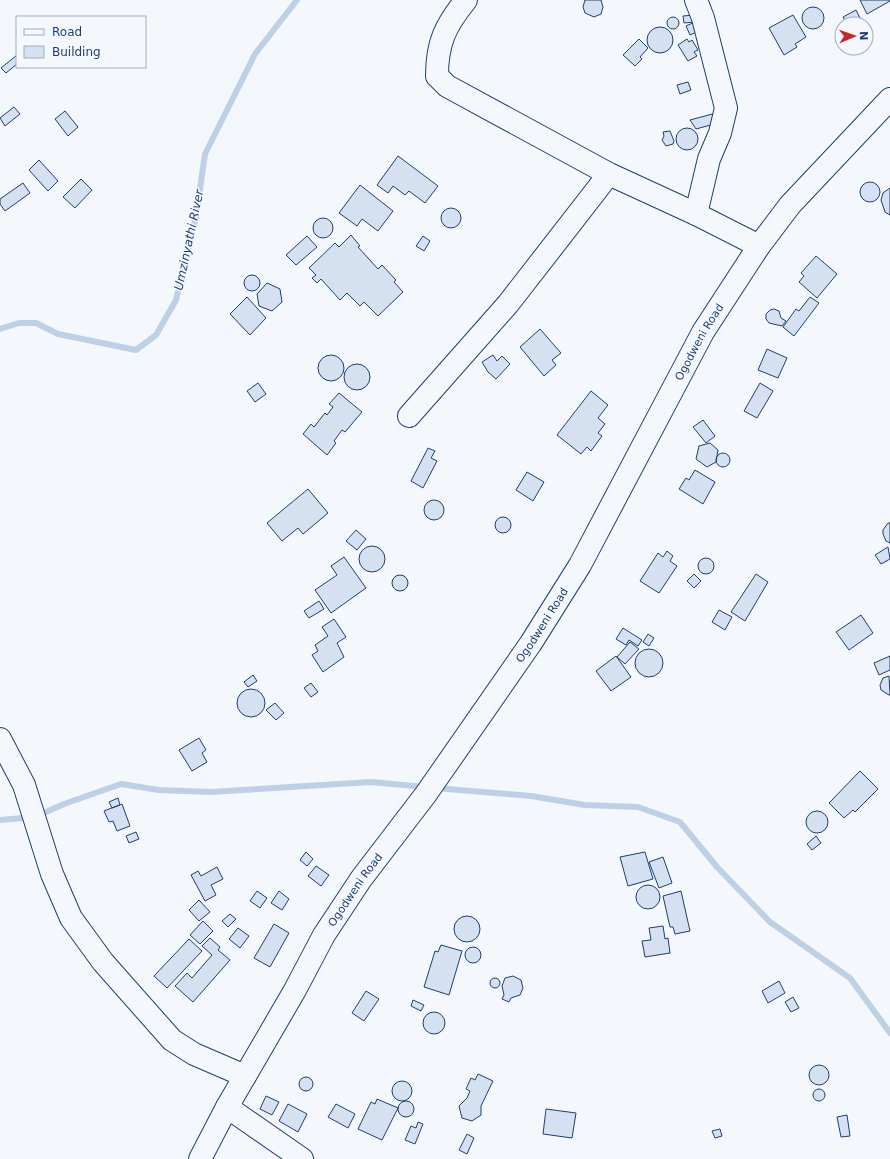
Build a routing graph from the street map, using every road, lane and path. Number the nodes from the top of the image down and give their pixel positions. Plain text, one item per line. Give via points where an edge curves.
1 (466, 0) edge
2 (696, 0) edge
3 (890, 99) edge
4 (609, 174) junction
5 (696, 214) junction
6 (759, 246) junction
7 (409, 416) dead end
8 (0, 739) edge
9 (245, 1076) junction
10 (226, 1107) junction
11 (200, 1159) edge
12 (302, 1159) edge

1 - 4 street via 441,38 437,76 447,86
2 - 5 street via 726,108 720,133 709,158
3 - 6 street, Ogodweni Road via 790,205
4 - 5 street
4 - 7 street via 508,304
5 - 6 street
6 - 9 street, Ogodweni Road via 703,332 580,564 531,643 426,794 361,879 324,935
8 - 9 street via 24,785 52,874 71,918 103,962 172,1040 194,1054
9 - 10 street, Ogodweni Road
10 - 11 street, Ogodweni Road
10 - 12 street

